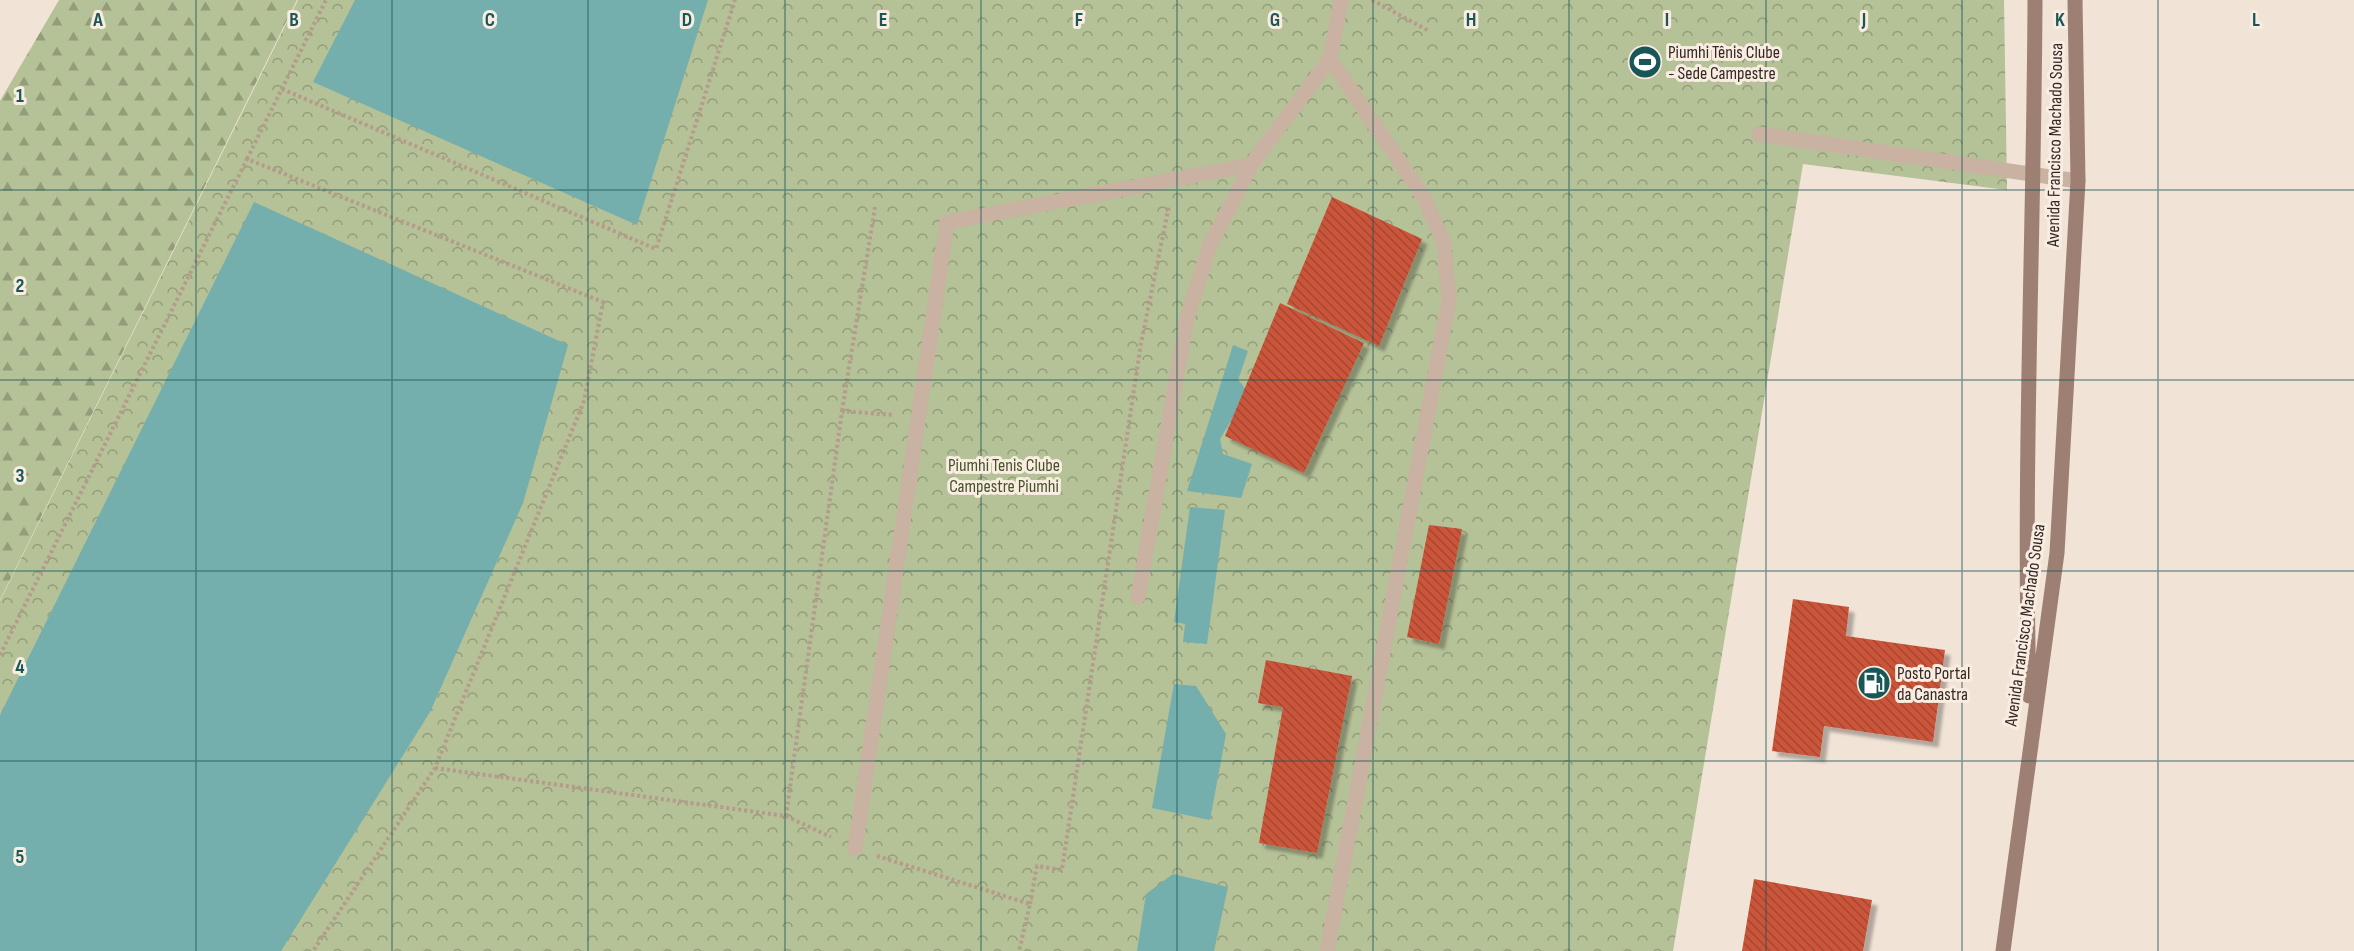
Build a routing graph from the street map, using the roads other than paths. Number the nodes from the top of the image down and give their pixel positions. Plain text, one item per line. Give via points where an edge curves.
1 (1341, 0) edge
2 (2035, 0) edge
3 (2075, 0) edge
4 (1330, 59) junction
5 (1759, 134) dead end
6 (1251, 165) junction
7 (2034, 177) junction
8 (2078, 181) junction
9 (1138, 597) dead end
10 (2030, 738) junction
11 (855, 849) road end
12 (1327, 951) edge
13 (2003, 951) edge

1 - 4 street
2 - 7 main road, Avenida Francisco Machado Sousa
3 - 8 main road, Avenida Francisco Machado Sousa
4 - 6 street
4 - 12 street via 1424,196 1444,243 1449,300
5 - 7 street
6 - 9 street via 1210,245 1187,318
6 - 11 street via 947,222
7 - 8 street
7 - 10 main road, Avenida Francisco Machado Sousa via 2026,590
8 - 10 main road, Avenida Francisco Machado Sousa via 2057,553
10 - 13 main road

